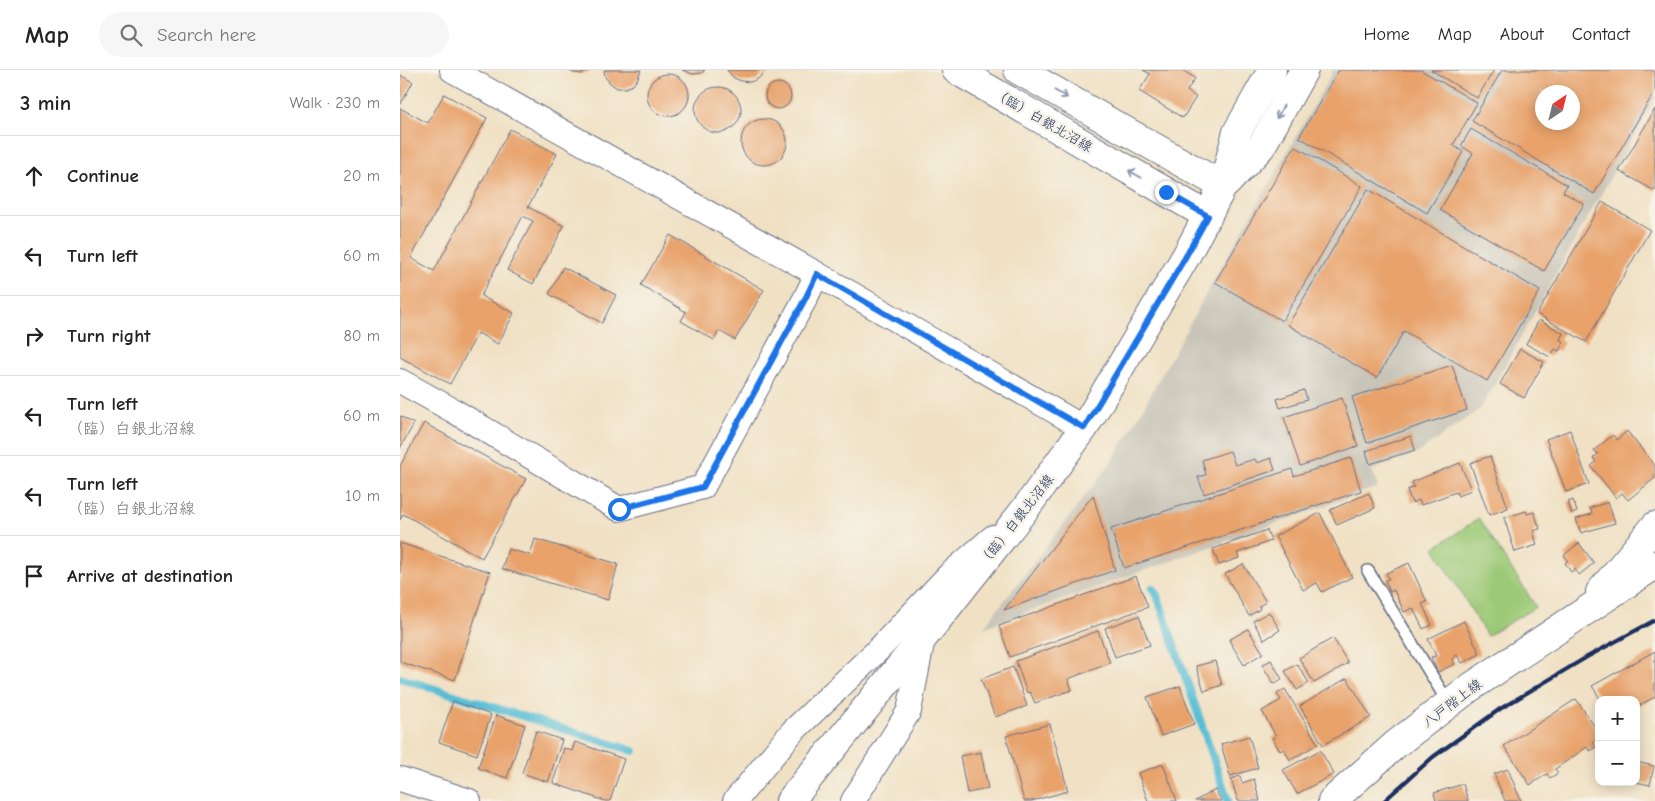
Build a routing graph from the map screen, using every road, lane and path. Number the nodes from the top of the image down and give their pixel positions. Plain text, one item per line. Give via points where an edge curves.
1 (452, 70) edge
2 (956, 70) edge
3 (1018, 70) edge
4 (1272, 70) edge
5 (1304, 70) edge
6 (1223, 186) junction
7 (1208, 216) junction
8 (817, 274) junction
9 (400, 381) edge
10 (1084, 428) junction
11 (1026, 508) junction
12 (1655, 526) edge
13 (1654, 568) edge
14 (1368, 571) dead end
15 (1580, 616) junction
16 (923, 638) junction
17 (1449, 704) junction
18 (400, 779) edge
19 (469, 801) edge
20 (735, 801) edge
21 (790, 801) edge
22 (853, 801) edge
23 (1332, 801) edge

1 - 8 street
7 -> 2 street, （臨）白銀北沼線
3 -> 6 street
4 - 6 street via 1237,132
5 -> 6 street via 1261,147
6 - 7 street, （臨）白銀北沼線
7 - 10 street, （臨）白銀北沼線
8 - 9 street via 703,487 619,509
8 - 10 street
10 - 11 street, （臨）白銀北沼線
11 - 16 street, （臨）白銀北沼線
11 - 20 street via 949,575 879,649 792,732
12 - 15 street, 八戸階上線
13 - 15 street, 八戸階上線
14 - 17 lane
15 - 17 street, 八戸階上線
16 - 21 street, （臨）白銀北沼線
16 - 22 street via 909,711
17 - 23 street, 八戸階上線 via 1396,744
18 - 19 street

